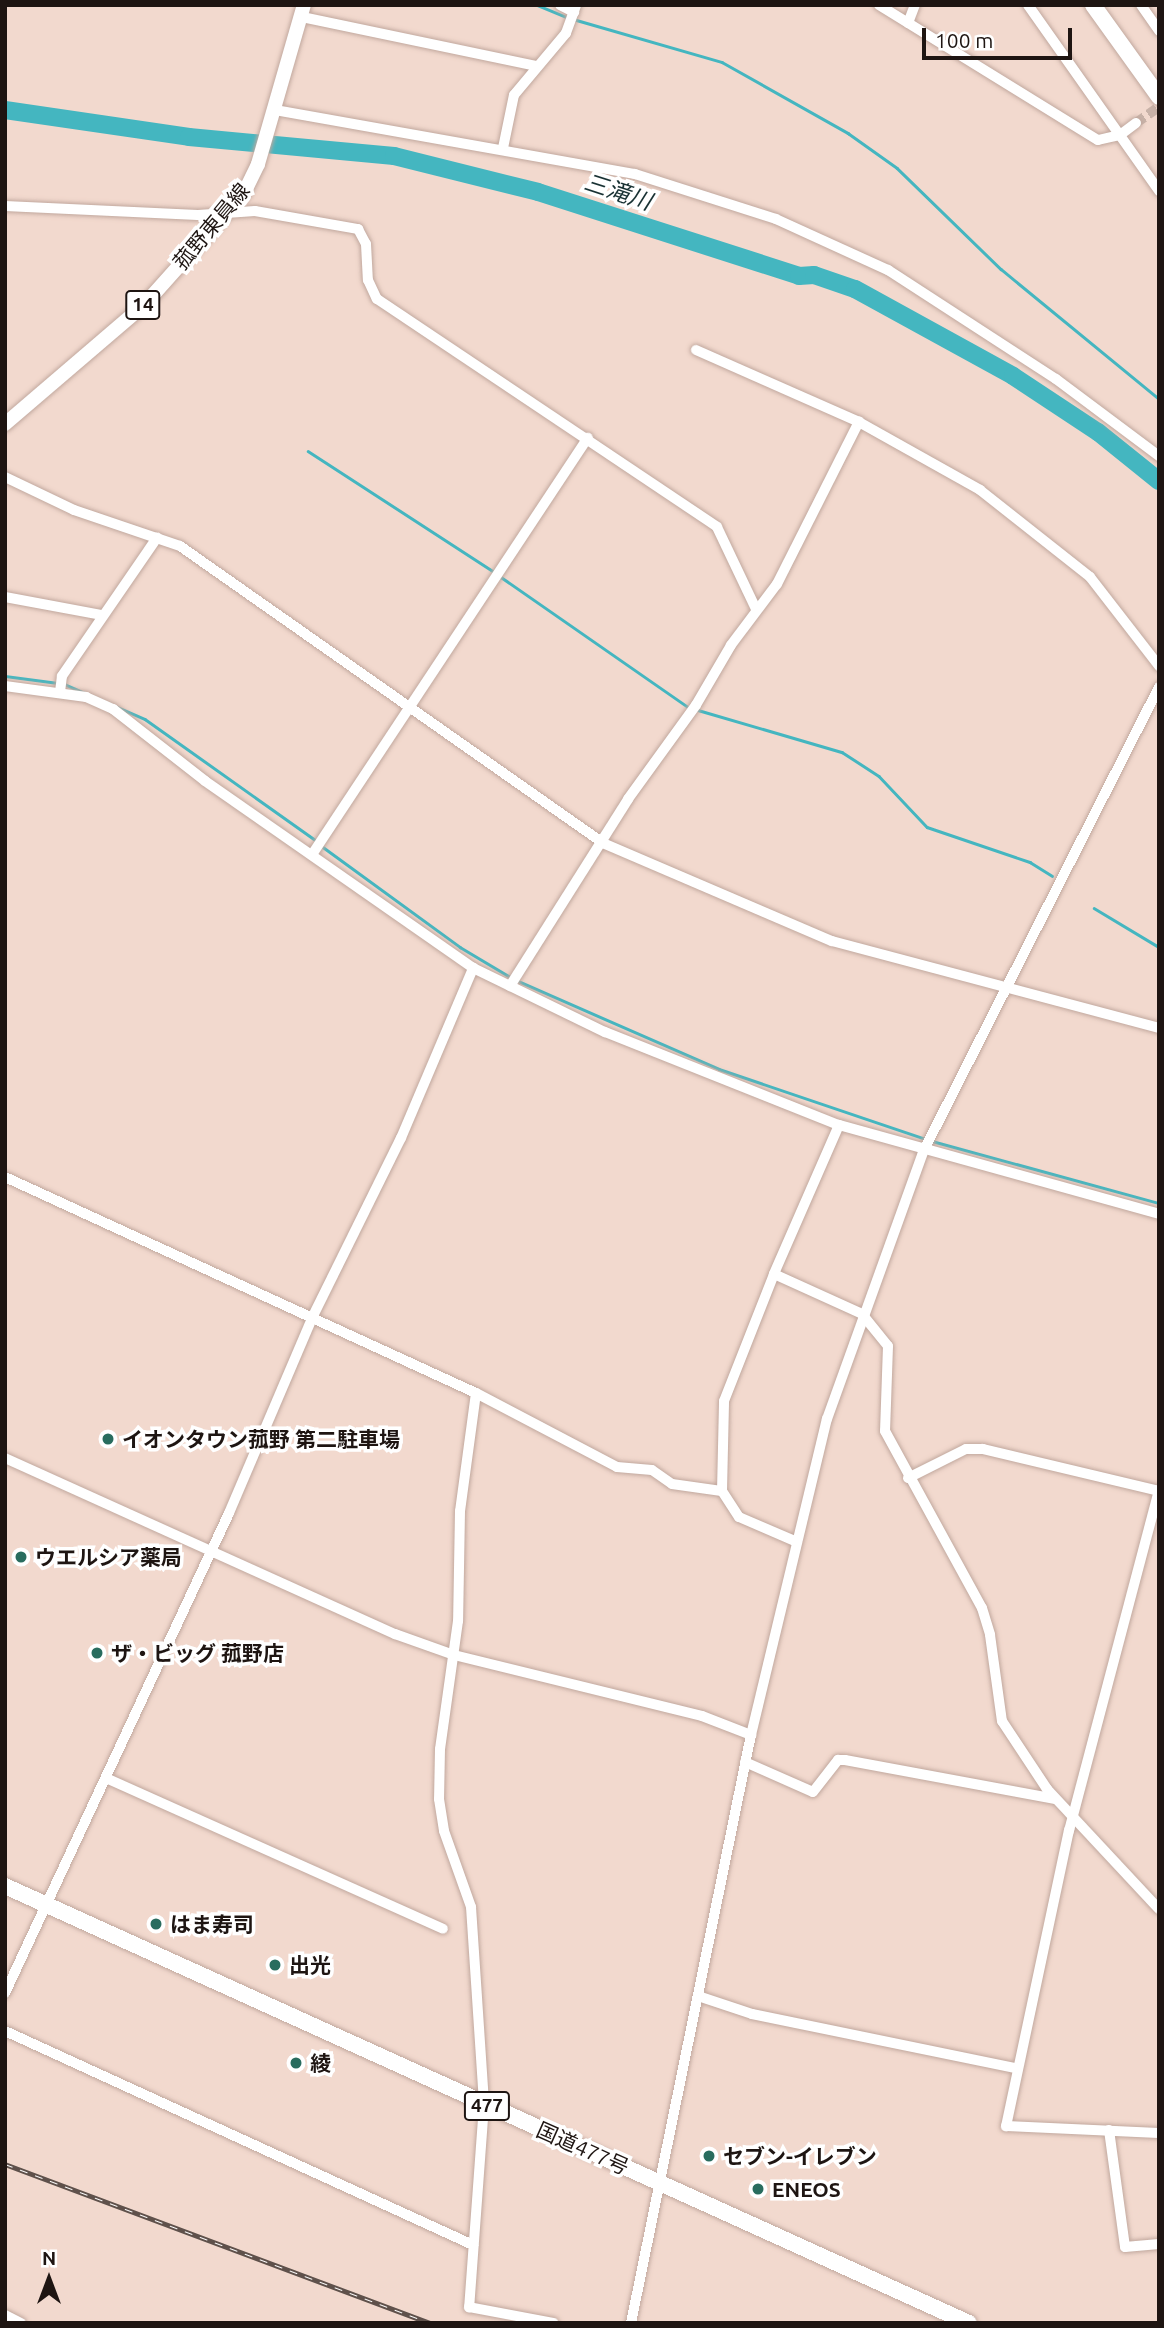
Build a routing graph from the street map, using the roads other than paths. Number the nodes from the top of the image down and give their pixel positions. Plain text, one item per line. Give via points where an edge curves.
1 (560, 5) edge
2 (879, 5) edge
3 (915, 5) edge
4 (1028, 5) edge
5 (1093, 5) edge
6 (1141, 5) edge
7 (575, 10) edge
8 (303, 11) edge
9 (908, 23) junction
10 (1159, 31) edge
11 (537, 66) junction
12 (1159, 97) edge
13 (274, 113) junction
14 (1136, 123) tunnel mouth
15 (1120, 135) junction
16 (503, 148) junction
17 (1159, 191) edge
18 (5, 206) edge
19 (223, 214) junction
20 (696, 350) dead end
21 (859, 422) junction
22 (5, 424) edge
23 (588, 438) junction
24 (1159, 456) edge
25 (5, 477) edge
26 (157, 538) junction
27 (5, 597) edge
28 (756, 609) junction
29 (102, 615) junction
30 (1159, 666) edge
31 (5, 686) edge
32 (1159, 687) edge
33 (60, 691) junction
34 (410, 708) junction
35 (603, 843) junction
36 (314, 851) junction
37 (473, 968) junction
38 (1008, 984) junction
39 (510, 985) junction
40 (1159, 1028) edge
41 (839, 1125) junction
42 (925, 1148) junction
43 (5, 1177) edge
44 (1159, 1214) edge
45 (774, 1274) junction
46 (862, 1314) junction
47 (312, 1318) junction
48 (476, 1393) junction
49 (5, 1458) edge
50 (908, 1478) junction
51 (1159, 1490) edge
52 (722, 1491) junction
53 (795, 1541) junction
54 (209, 1552) junction
55 (454, 1655) junction
56 (751, 1735) junction
57 (745, 1762) junction
58 (106, 1778) junction
59 (1055, 1799) junction
60 (1072, 1819) junction
61 (5, 1885) edge
62 (45, 1903) junction
63 (1159, 1909) edge
64 (443, 1929) dead end
65 (5, 1993) edge
66 (698, 1996) junction
67 (5, 2031) edge
68 (1016, 2068) junction
69 (484, 2105) junction
70 (1109, 2130) junction
71 (1159, 2133) edge
72 (660, 2182) junction
73 (1159, 2244) edge
74 (473, 2245) junction
75 (5, 2315) edge
76 (20, 2323) edge
77 (554, 2323) edge
78 (631, 2323) edge
79 (969, 2323) edge

1 - 7 street
2 - 9 street
3 - 9 street
4 - 15 street
5 - 12 highway
6 - 10 street
7 - 11 street via 570,25
8 - 11 street
8 - 13 main road, 菰野東員線 / 14
9 - 15 street via 1098,140
11 - 16 street via 512,99
13 - 16 street
13 - 19 main road, 菰野東員線 / 14 via 244,193
14 - 15 street
15 - 17 street
16 - 24 street via 684,187 854,251 1056,379
18 - 19 street
19 - 22 main road, 菰野東員線 / 14 via 144,304
19 - 23 street via 255,211 358,229 366,244 368,280 377,299
20 - 21 street
21 - 28 street via 777,584
21 - 30 street via 980,490 1090,577
23 - 28 street via 717,527
23 - 34 street
25 - 26 street via 74,510
26 - 29 street
26 - 34 street via 196,557
27 - 29 street
28 - 35 street
29 - 33 street via 62,676
31 - 33 street
32 - 38 street
33 - 36 street via 113,709 205,781
34 - 35 street
34 - 36 street
35 - 38 street via 832,941
35 - 39 street
36 - 37 street
37 - 39 street
37 - 47 street via 401,1138
38 - 40 street
38 - 42 street
39 - 41 street via 697,1072
41 - 42 street
41 - 45 street
42 - 44 street
42 - 46 street
43 - 47 street
45 - 46 street
45 - 52 street via 724,1401
46 - 50 street via 891,1356 886,1431
46 - 53 street via 827,1419
47 - 48 street
47 - 54 street
48 - 52 street via 617,1467 652,1470 672,1484
48 - 55 street via 460,1511
49 - 54 street
50 - 51 street via 966,1449 983,1449
50 - 59 street via 982,1608 1002,1721
51 - 60 street
52 - 53 street via 739,1517
53 - 56 street
54 - 55 street via 395,1634
54 - 58 street
55 - 56 street via 702,1716
55 - 69 street via 440,1749 439,1799 444,1831 471,1907
56 - 57 street
57 - 59 street via 813,1792 838,1760 845,1760
57 - 66 street
58 - 62 street
58 - 64 street
59 - 60 street
60 - 63 street
60 - 68 street
61 - 62 highway, 国道477号 / 477
62 - 65 street
62 - 69 highway, 国道477号 / 477
66 - 68 street via 752,2014
66 - 72 street
67 - 74 street
68 - 70 street via 1006,2126
69 - 72 highway, 国道477号 / 477
69 - 74 street
70 - 71 street
70 - 73 street via 1125,2246
72 - 78 street
72 - 79 highway, 国道477号 / 477
74 - 77 street via 470,2307
75 - 76 street

